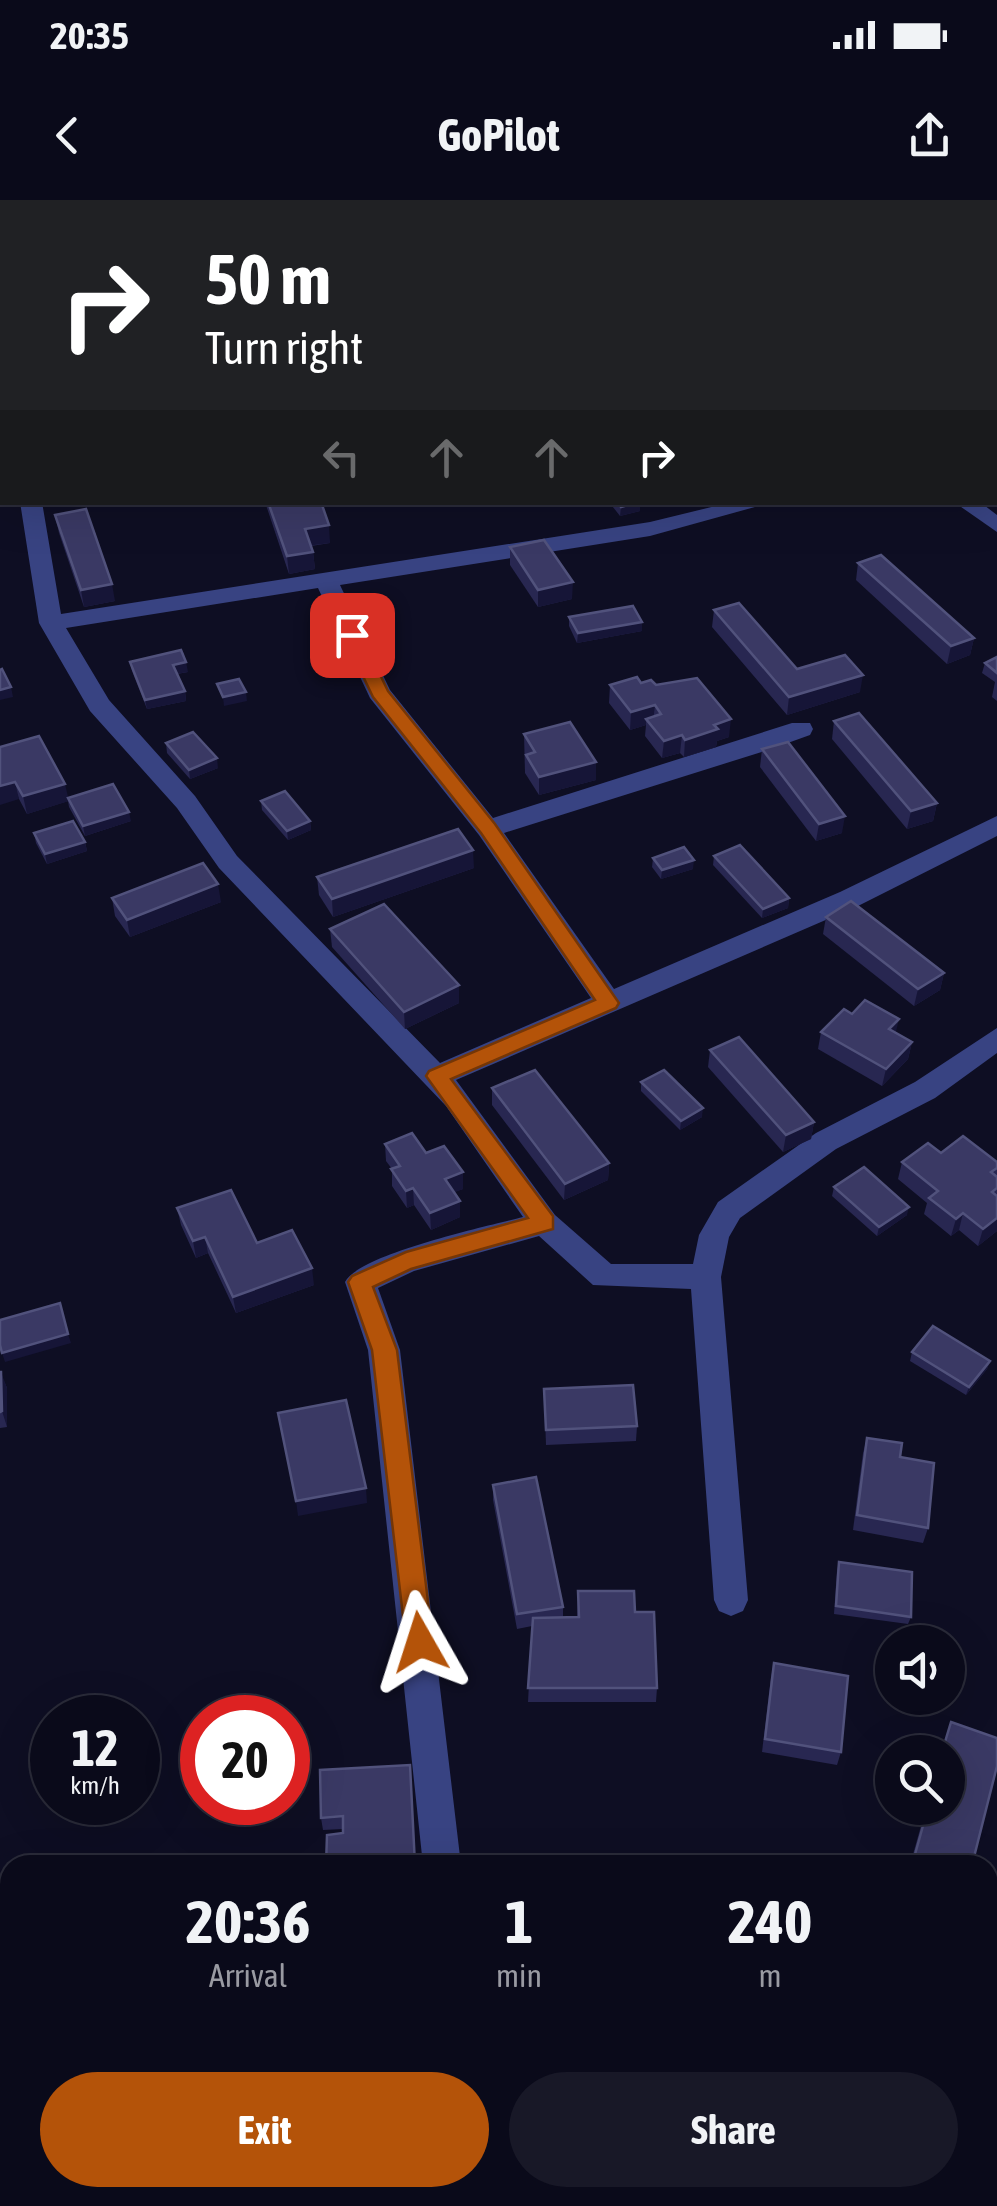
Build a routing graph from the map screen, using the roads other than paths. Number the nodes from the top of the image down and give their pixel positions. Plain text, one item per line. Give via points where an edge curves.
1 (32, 505) edge
2 (750, 505) edge
3 (969, 505) edge
4 (997, 525) edge
5 (325, 578) junction
6 (52, 623) junction
7 (801, 729) dead end
8 (997, 825) edge
9 (488, 829) junction
10 (608, 1003) junction
11 (997, 1038) edge
12 (437, 1076) junction
13 (544, 1223) junction
14 (706, 1277) junction
15 (731, 1600) dead end
16 (441, 1855) edge

1 - 6 street
2 - 5 street via 650,529
3 - 4 street
5 - 6 street
5 - 9 street via 379,692
6 - 12 street via 99,704 186,802 228,862
7 - 9 street
8 - 10 street via 849,899
9 - 10 street
10 - 12 street
11 - 14 street via 924,1090 826,1141 730,1210 714,1236
12 - 13 street
13 - 14 street via 604,1276
13 - 16 street via 406,1261 360,1282 384,1350
14 - 15 street

